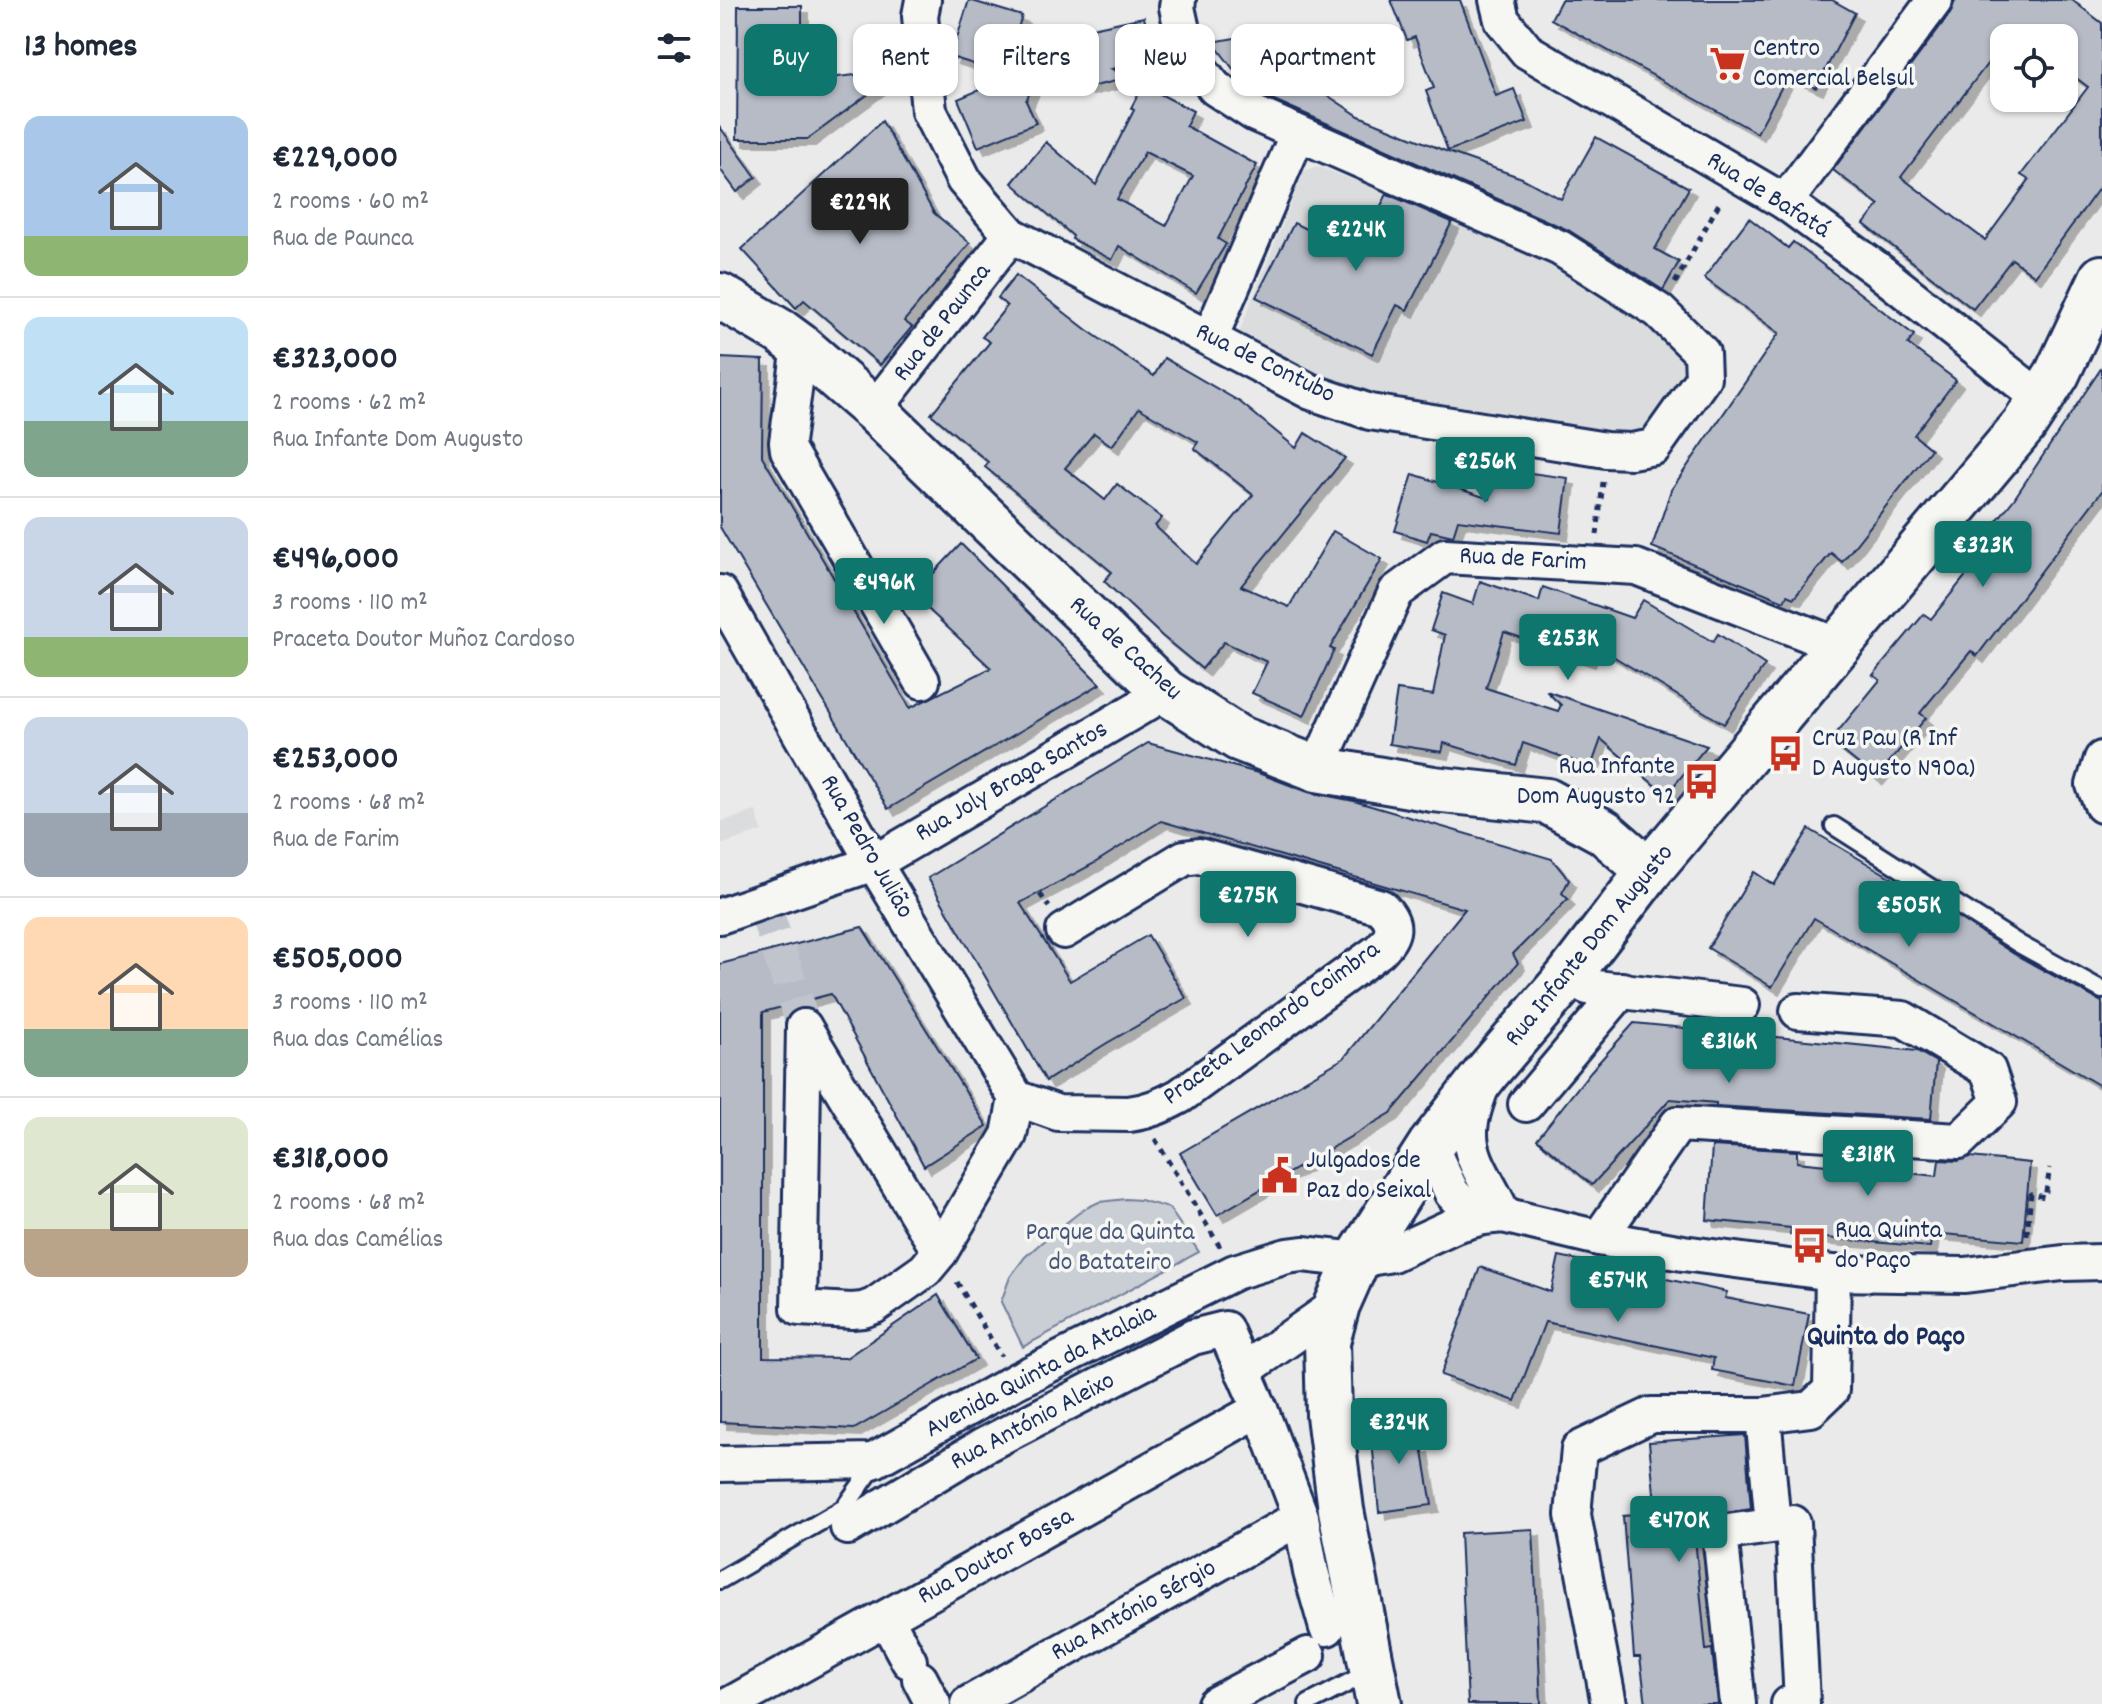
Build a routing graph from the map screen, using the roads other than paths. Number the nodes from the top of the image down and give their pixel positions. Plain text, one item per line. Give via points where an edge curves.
1 (923, 0) edge
2 (1178, 0) edge
3 (1497, 0) edge
4 (1935, 0) edge
5 (1298, 133) junction
6 (1785, 202) junction
7 (1011, 235) junction
8 (2102, 278) edge
9 (720, 296) edge
10 (1210, 338) junction
11 (800, 346) junction
12 (2042, 400) junction
13 (874, 410) junction
14 (720, 593) edge
15 (1839, 646) junction
16 (922, 681) dead end
17 (1166, 692) junction
18 (2102, 759) edge
19 (1317, 769) junction
20 (2102, 805) edge
21 (1834, 826) dead end
22 (874, 863) junction
23 (1649, 871) junction
24 (720, 916) edge
25 (1064, 931) dead end
26 (1568, 977) junction
27 (1622, 990) junction
28 (2102, 990) edge
29 (1742, 1005) dead end
30 (1798, 1011) dead end
31 (1487, 1072) junction
32 (1016, 1098) junction
33 (1526, 1104) dead end
34 (1430, 1146) junction
35 (1481, 1174) junction
36 (1493, 1216) junction
37 (1599, 1238) junction
38 (940, 1252) junction
39 (1357, 1260) junction
40 (2102, 1262) edge
41 (1833, 1273) junction
42 (1337, 1305) junction
43 (1243, 1371) junction
44 (1260, 1409) junction
45 (1763, 1415) junction
46 (881, 1458) junction
47 (720, 1464) edge
48 (1301, 1517) junction
49 (1773, 1525) junction
50 (848, 1527) dead end
51 (720, 1580) edge
52 (886, 1618) junction
53 (920, 1681) edge
54 (1376, 1687) edge
55 (731, 1704) edge
56 (968, 1704) edge
57 (1215, 1704) edge
58 (1308, 1704) edge
59 (1609, 1704) edge
60 (1738, 1704) edge
61 (1789, 1704) edge

1 - 7 street, Rua de Contubo via 929,111 964,180
2 - 5 street, Rua de Contubo via 1187,53 1215,88
3 - 6 street, Rua de Bafatá via 1502,20 1527,51
4 - 6 street
5 - 10 street
5 - 10 street, Rua de Contubo via 1560,248 1659,311 1702,353 1703,378 1654,447 1606,450 1370,412 1311,392
6 - 12 street, Rua de Bafatá
7 - 10 street, Rua de Contubo
7 - 13 street, Rua de Paunca
8 - 12 main road, Rua Infante Dom Augusto
9 - 11 main road, Rua de Cacheu
11 - 13 main road, Rua de Cacheu
11 - 16 street via 788,450
12 - 15 main road, Rua Infante Dom Augusto
13 - 17 main road, Rua de Cacheu
14 - 22 street, Rua Pedro Julião
15 - 19 street, Rua de Farim via 1636,567 1445,556 1396,592
15 - 23 main road, Rua Infante Dom Augusto
17 - 19 main road, Rua de Cacheu via 1238,738
17 - 22 street, Rua Joly Braga Santos
18 - 20 street via 2094,785
19 - 23 main road, Rua de Cacheu via 1547,801 1604,832
21 - 28 lane via 2019,944
22 - 24 street, Rua Joly Braga Santos
22 - 32 street, Rua Pedro Julião
23 - 26 main road, Rua Infante Dom Augusto
25 - 32 street, Praceta Leonardo Coimbra via 1191,856 1381,907 1393,926 1379,951 1180,1096 1129,1114 1058,1113
26 - 27 street via 1588,987
26 - 31 main road, Rua Infante Dom Augusto
27 - 29 street
27 - 33 street, Rua Infante Dom Augusto
30 - 37 street via 1903,1019 1988,1070 1999,1102 1959,1141 1678,1124
31 - 34 main road, Rua Infante Dom Augusto
31 - 35 street via 1469,1134
32 - 38 street via 1009,1135
34 - 35 street
34 - 36 street via 1452,1193 1468,1210
34 - 39 main road, Rua Infante Dom Augusto
35 - 36 street via 1496,1196
36 - 37 street
36 - 39 street via 1455,1225 1392,1254
37 - 41 street
38 - 38 street via 900,1186 804,1027 799,1308 852,1311 874,1306 925,1270
39 - 42 main road, Rua Infante Dom Augusto
39 - 46 street, Avenida Quinta da Atalaia via 1295,1255 1235,1272 1016,1381
40 - 41 street via 1965,1275
41 - 45 street via 1831,1390 1811,1409
42 - 43 street
42 - 54 main road, Rua Infante Dom Augusto via 1327,1342 1329,1415 1341,1510
43 - 44 street
43 - 50 street, Rua António Aleixo via 1225,1329 1193,1337 983,1446
44 - 48 street
44 - 52 street, Rua Doutor Bossa
45 - 49 street
45 - 59 street via 1651,1415 1579,1449 1573,1515
46 - 47 street, Avenida Quinta da Atalaia
46 - 51 lane via 844,1508
48 - 56 street, Rua António Sérgio
48 - 57 street via 1317,1642
49 - 60 street via 1720,1533
49 - 61 street via 1793,1523 1802,1703
52 - 53 street
52 - 55 street, Rua Doutor Bossa
54 - 58 lane

